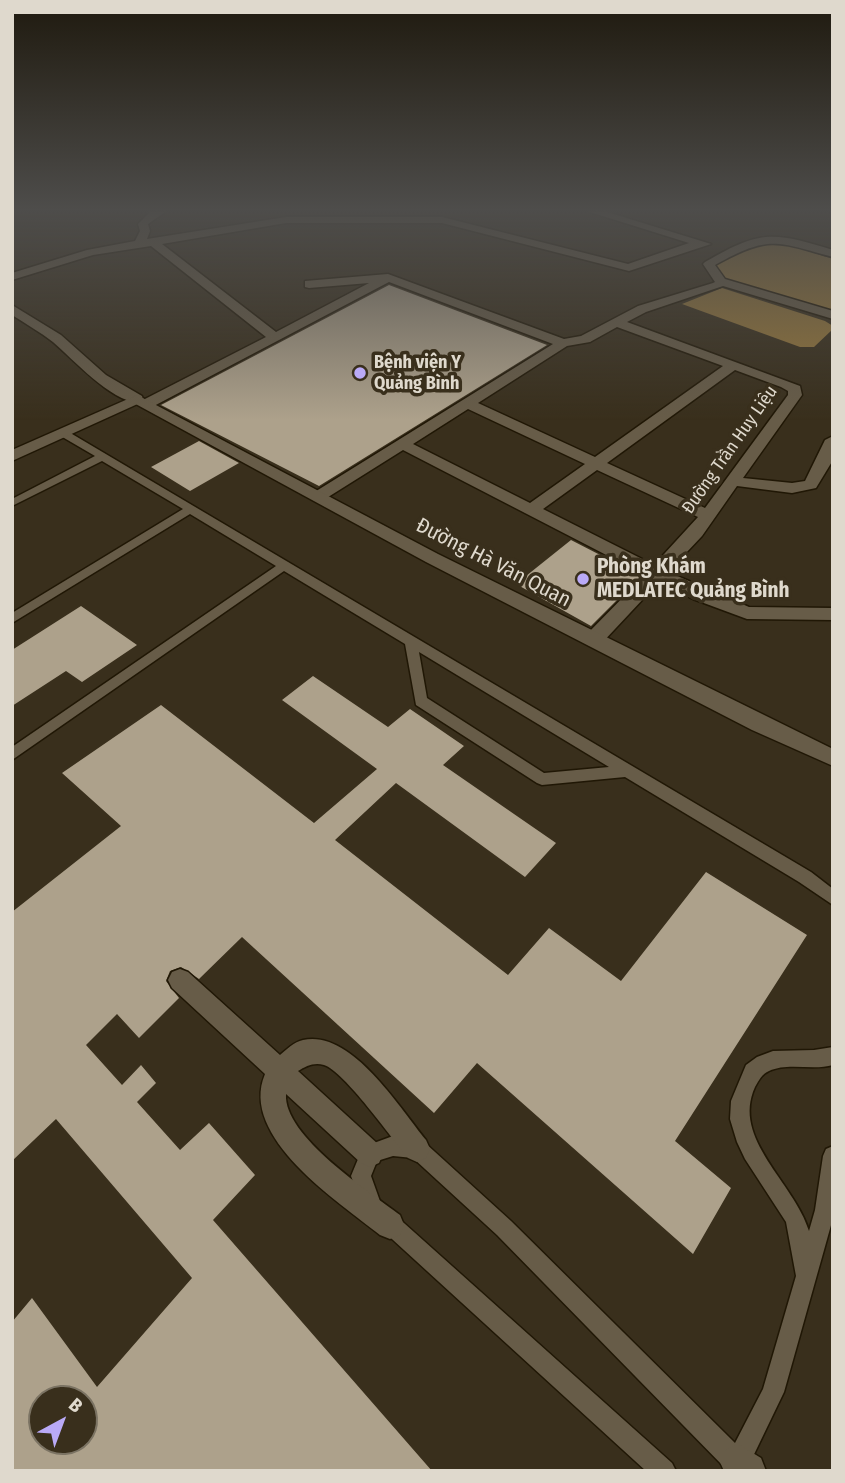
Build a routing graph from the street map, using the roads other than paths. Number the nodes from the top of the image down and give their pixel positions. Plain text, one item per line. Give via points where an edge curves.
1 (199, 281) edge
2 (346, 281) edge
3 (382, 281) edge
4 (397, 281) edge
5 (721, 282) joint
6 (309, 284) dead end
7 (12, 309) edge
8 (833, 315) edge
9 (617, 323) junction
10 (273, 336) junction
11 (563, 343) junction
12 (733, 365) junction
13 (142, 402) junction
14 (467, 403) junction
15 (63, 433) junction
16 (833, 440) edge
17 (402, 444) junction
18 (12, 456) edge
19 (101, 457) junction
20 (595, 463) junction
21 (732, 481) junction
22 (319, 496) junction
23 (12, 503) edge
24 (191, 509) junction
25 (531, 510) junction
26 (709, 516) junction
27 (282, 567) junction
28 (656, 574) junction
29 (833, 614) edge
30 (12, 619) edge
31 (593, 640) junction
32 (411, 643) junction
33 (12, 755) edge
34 (833, 758) edge
35 (626, 771) junction
36 (833, 898) edge
37 (180, 980) dead end
38 (833, 1056) edge
39 (279, 1072) junction
40 (417, 1149) junction
41 (370, 1154) junction
42 (833, 1156) edge
43 (390, 1225) junction
44 (805, 1280) junction
45 (740, 1468) edge
46 (664, 1471) edge

1 - 10 street
2 - 6 street
3 - 10 street
4 - 11 street
5 - 8 street
5 - 9 street via 642,309
7 - 13 street, Đường Hà Văn Quan via 56,338 101,378
9 - 11 street via 585,339
9 - 12 street, Đường Trần Huy Liệu
10 - 13 street
11 - 14 street
12 - 20 street
12 - 21 street, Đường Trần Huy Liệu via 786,384 794,389 794,395
13 - 15 street
13 - 22 street, Đường Hà Văn Quan
14 - 17 street
14 - 20 street
15 - 18 street
15 - 19 lane
16 - 21 street via 810,485 792,488
17 - 22 street
17 - 25 street
19 - 23 lane
19 - 24 lane
20 - 25 street
20 - 26 street
21 - 26 street, Đường Trần Huy Liệu
22 - 31 street, Đường Hà Văn Quan
24 - 27 lane
24 - 30 lane
25 - 28 street
26 - 28 street, Đường Trần Huy Liệu
27 - 32 lane
27 - 33 lane
28 - 29 street via 747,613
28 - 31 street, Đường Trần Huy Liệu
31 - 34 street, Đường Hà Văn Quan
32 - 35 lane
32 - 35 lane via 421,701 542,779
35 - 36 lane
37 - 39 street
38 - 44 lane via 820,1061 777,1059 755,1069 743,1092 739,1115 747,1145 792,1213 802,1240
39 - 40 street via 304,1052 328,1053 350,1068
39 - 41 street
39 - 43 street via 273,1082 271,1106 284,1130 314,1164
40 - 41 lane via 393,1146
40 - 45 lane via 504,1228
41 - 43 lane via 361,1176 368,1200
42 - 44 lane via 825,1210
43 - 46 lane
44 - 45 lane via 773,1392

